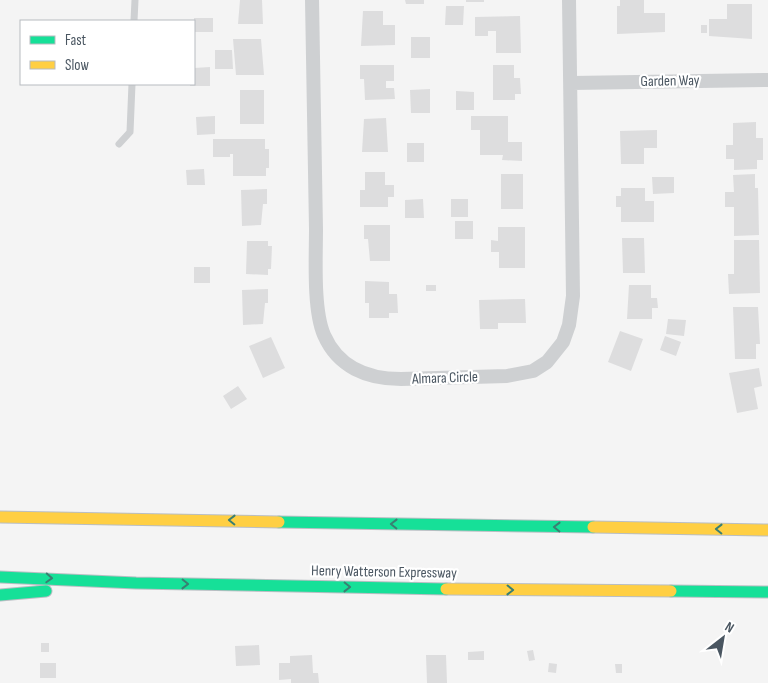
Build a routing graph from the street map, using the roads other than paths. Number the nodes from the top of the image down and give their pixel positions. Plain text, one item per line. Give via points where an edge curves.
1 (135, 0) edge
2 (312, 0) edge
3 (569, 0) edge
4 (134, 20) edge
5 (768, 80) edge
6 (572, 83) junction
7 (132, 85) edge
8 (118, 144) dead end
9 (0, 517) edge
10 (768, 530) edge
11 (0, 576) edge
12 (136, 583) junction
13 (668, 592) junction
14 (768, 592) edge
15 (0, 595) edge
16 (768, 602) edge

1 - 4 lane
2 - 6 street, Almara Circle via 319,310 324,336 336,355 367,375 401,379 520,375 547,362 556,353 570,325 573,302
3 - 6 street, Almara Circle
5 - 6 street, Garden Way
7 - 8 lane via 130,132
10 -> 9 highway
11 -> 12 highway, Henry Watterson Expressway
12 -> 13 highway, Henry Watterson Expressway
12 - 15 highway
13 - 14 highway, Henry Watterson Expressway
13 - 16 highway

